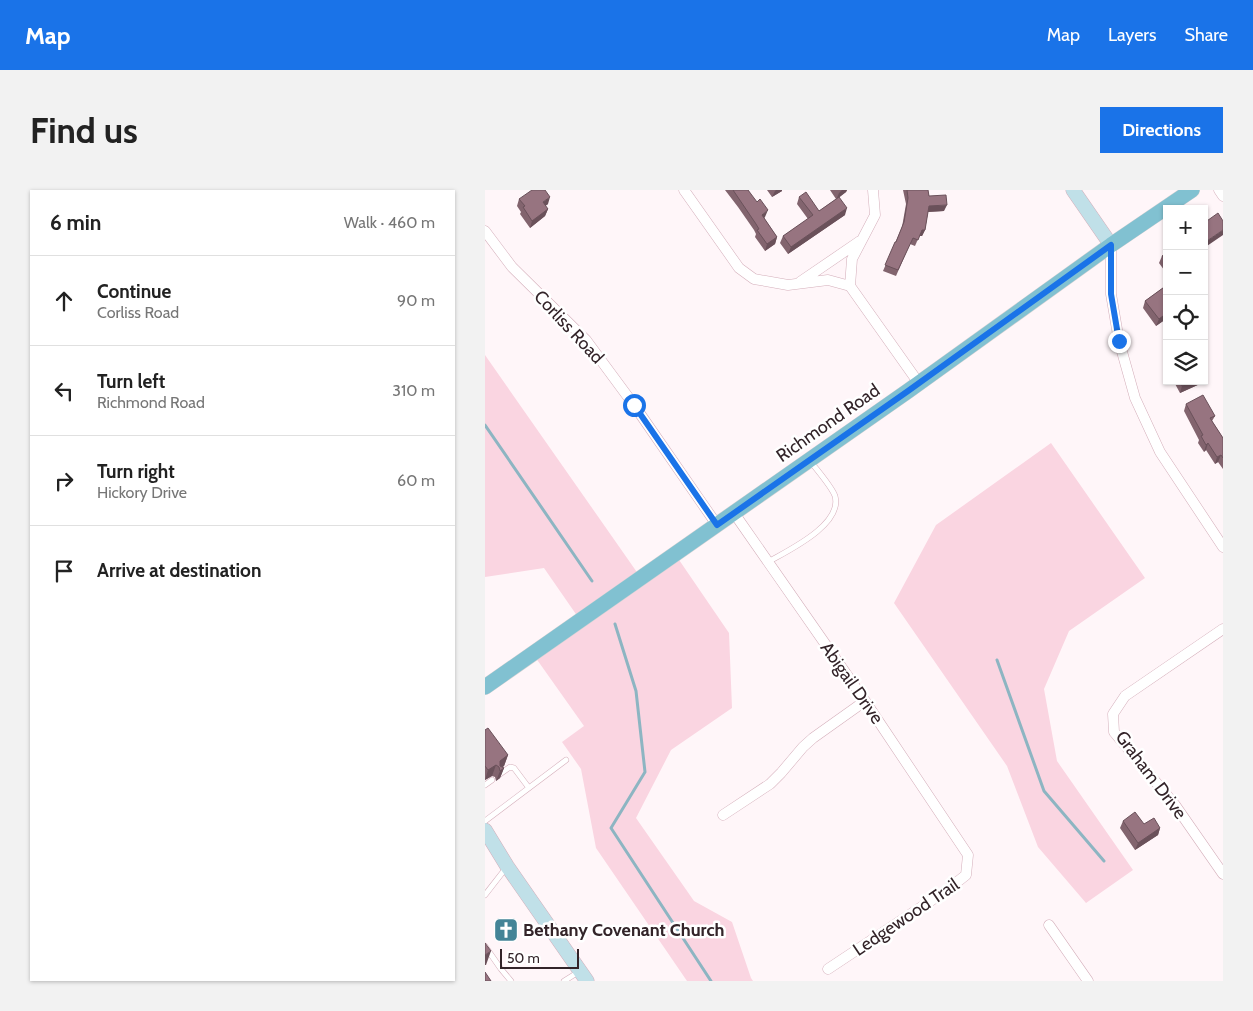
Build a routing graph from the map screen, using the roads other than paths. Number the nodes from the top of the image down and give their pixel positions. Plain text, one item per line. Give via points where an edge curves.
1 (684, 190) edge
2 (873, 190) edge
3 (1073, 190) edge
4 (1192, 190) edge
5 (1219, 190) edge
6 (1223, 196) edge
7 (485, 231) edge
8 (862, 239) junction
9 (1111, 245) junction
10 (797, 284) junction
11 (850, 286) junction
12 (918, 382) junction
13 (809, 459) junction
14 (734, 513) junction
15 (717, 525) junction
16 (1223, 547) edge
17 (768, 562) junction
18 (1223, 629) edge
19 (485, 687) edge
20 (865, 701) junction
21 (566, 760) dead end
22 (500, 774) edge
23 (492, 780) dead end
24 (485, 784) edge
25 (529, 788) junction
26 (723, 815) dead end
27 (485, 821) edge
28 (485, 830) edge
29 (968, 855) joint
30 (507, 866) junction
31 (1223, 874) edge
32 (485, 895) edge
33 (1049, 925) dead end
34 (485, 946) edge
35 (828, 969) dead end
36 (584, 976) edge
37 (511, 981) edge
38 (563, 981) edge
39 (1088, 981) edge

1 - 10 street via 739,268 754,279
2 - 8 street via 875,215
3 - 9 street
4 - 9 main road, Richmond Road
5 - 6 street
7 - 15 street, Corliss Road via 512,268 586,340
8 - 10 street
8 - 11 street via 851,259
9 - 12 main road, Richmond Road
9 - 16 street via 1111,294 1119,341 1135,398 1160,452
10 - 11 street via 828,280
11 - 12 street
12 - 13 main road, Richmond Road
13 - 14 main road, Richmond Road
13 - 17 lane via 835,495 837,506 815,534
14 - 15 main road, Richmond Road
14 - 17 street, Abigail Drive
15 - 19 main road, Richmond Road
17 - 20 street, Abigail Drive
18 - 31 street, Graham Drive via 1125,696 1113,714 1115,732 1175,805
20 - 26 street via 808,742 770,784
20 - 29 street, Abigail Drive
21 - 25 lane
22 - 25 lane via 514,768
23 - 24 lane
25 - 27 lane
28 - 30 street
29 - 35 street, Ledgewood Trail via 966,875
30 - 32 lane
30 - 36 street
33 - 39 street
34 - 37 lane
36 - 38 lane

